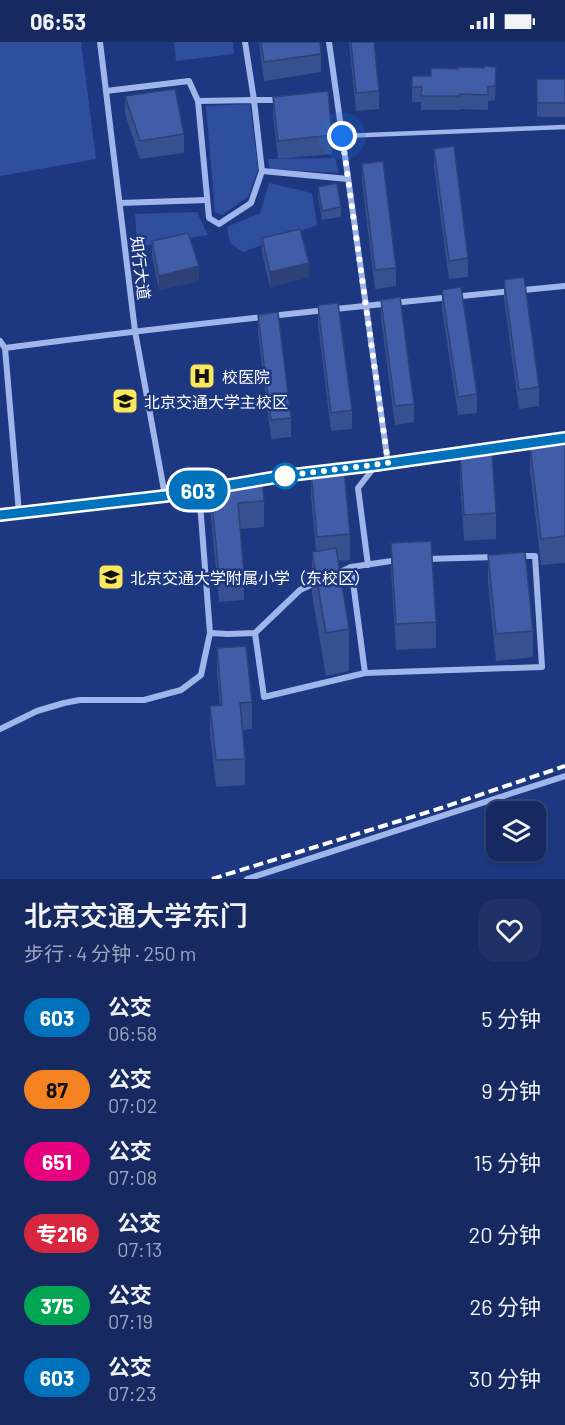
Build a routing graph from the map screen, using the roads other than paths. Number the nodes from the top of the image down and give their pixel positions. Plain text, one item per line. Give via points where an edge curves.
1 (100, 42) edge
2 (245, 42) edge
3 (328, 42) edge
4 (106, 91) junction
5 (198, 100) junction
6 (254, 100) junction
7 (290, 100) edge
8 (325, 101) edge
9 (337, 102) junction
10 (565, 127) edge
11 (342, 136) junction
12 (262, 171) junction
13 (348, 178) junction
14 (207, 200) junction
15 (120, 203) junction
16 (565, 286) edge
17 (366, 305) junction
18 (135, 331) junction
19 (0, 341) edge
20 (5, 348) junction
21 (565, 438) edge
22 (388, 463) junction
23 (376, 465) junction
24 (199, 490) junction
25 (165, 496) junction
26 (20, 513) junction
27 (0, 515) edge
28 (513, 556) edge
29 (502, 557) edge
30 (424, 559) edge
31 (402, 560) edge
32 (368, 565) junction
33 (351, 567) junction
34 (210, 633) junction
35 (255, 633) junction
36 (365, 673) junction
37 (0, 729) edge
38 (565, 776) edge
39 (247, 879) edge

1 - 4 street, 知行大道
2 - 6 street
3 - 9 street
4 - 5 street via 189,81
4 - 15 street, 知行大道
5 - 6 street
5 - 14 street
6 - 7 street
6 - 12 street
8 - 9 street
9 - 11 street
10 - 11 lane
11 - 13 street
12 - 13 street
12 - 14 street via 251,203 219,224 209,218
13 - 17 street
14 - 15 street
15 - 18 street, 知行大道
16 - 17 street
17 - 18 street
17 - 22 street
18 - 20 street
18 - 25 street, 知行大道
19 - 20 street
20 - 26 street
21 - 22 street
22 - 23 street
23 - 24 street
23 - 32 street via 358,488
24 - 25 street
24 - 34 street
25 - 26 street
26 - 27 street
28 - 36 street via 535,556 542,667
29 - 30 street
31 - 32 street
32 - 33 street
33 - 35 street via 300,590
33 - 36 street
34 - 35 street
34 - 37 street via 201,675 181,690 144,699 64,703
35 - 36 street via 264,697
38 - 39 street

